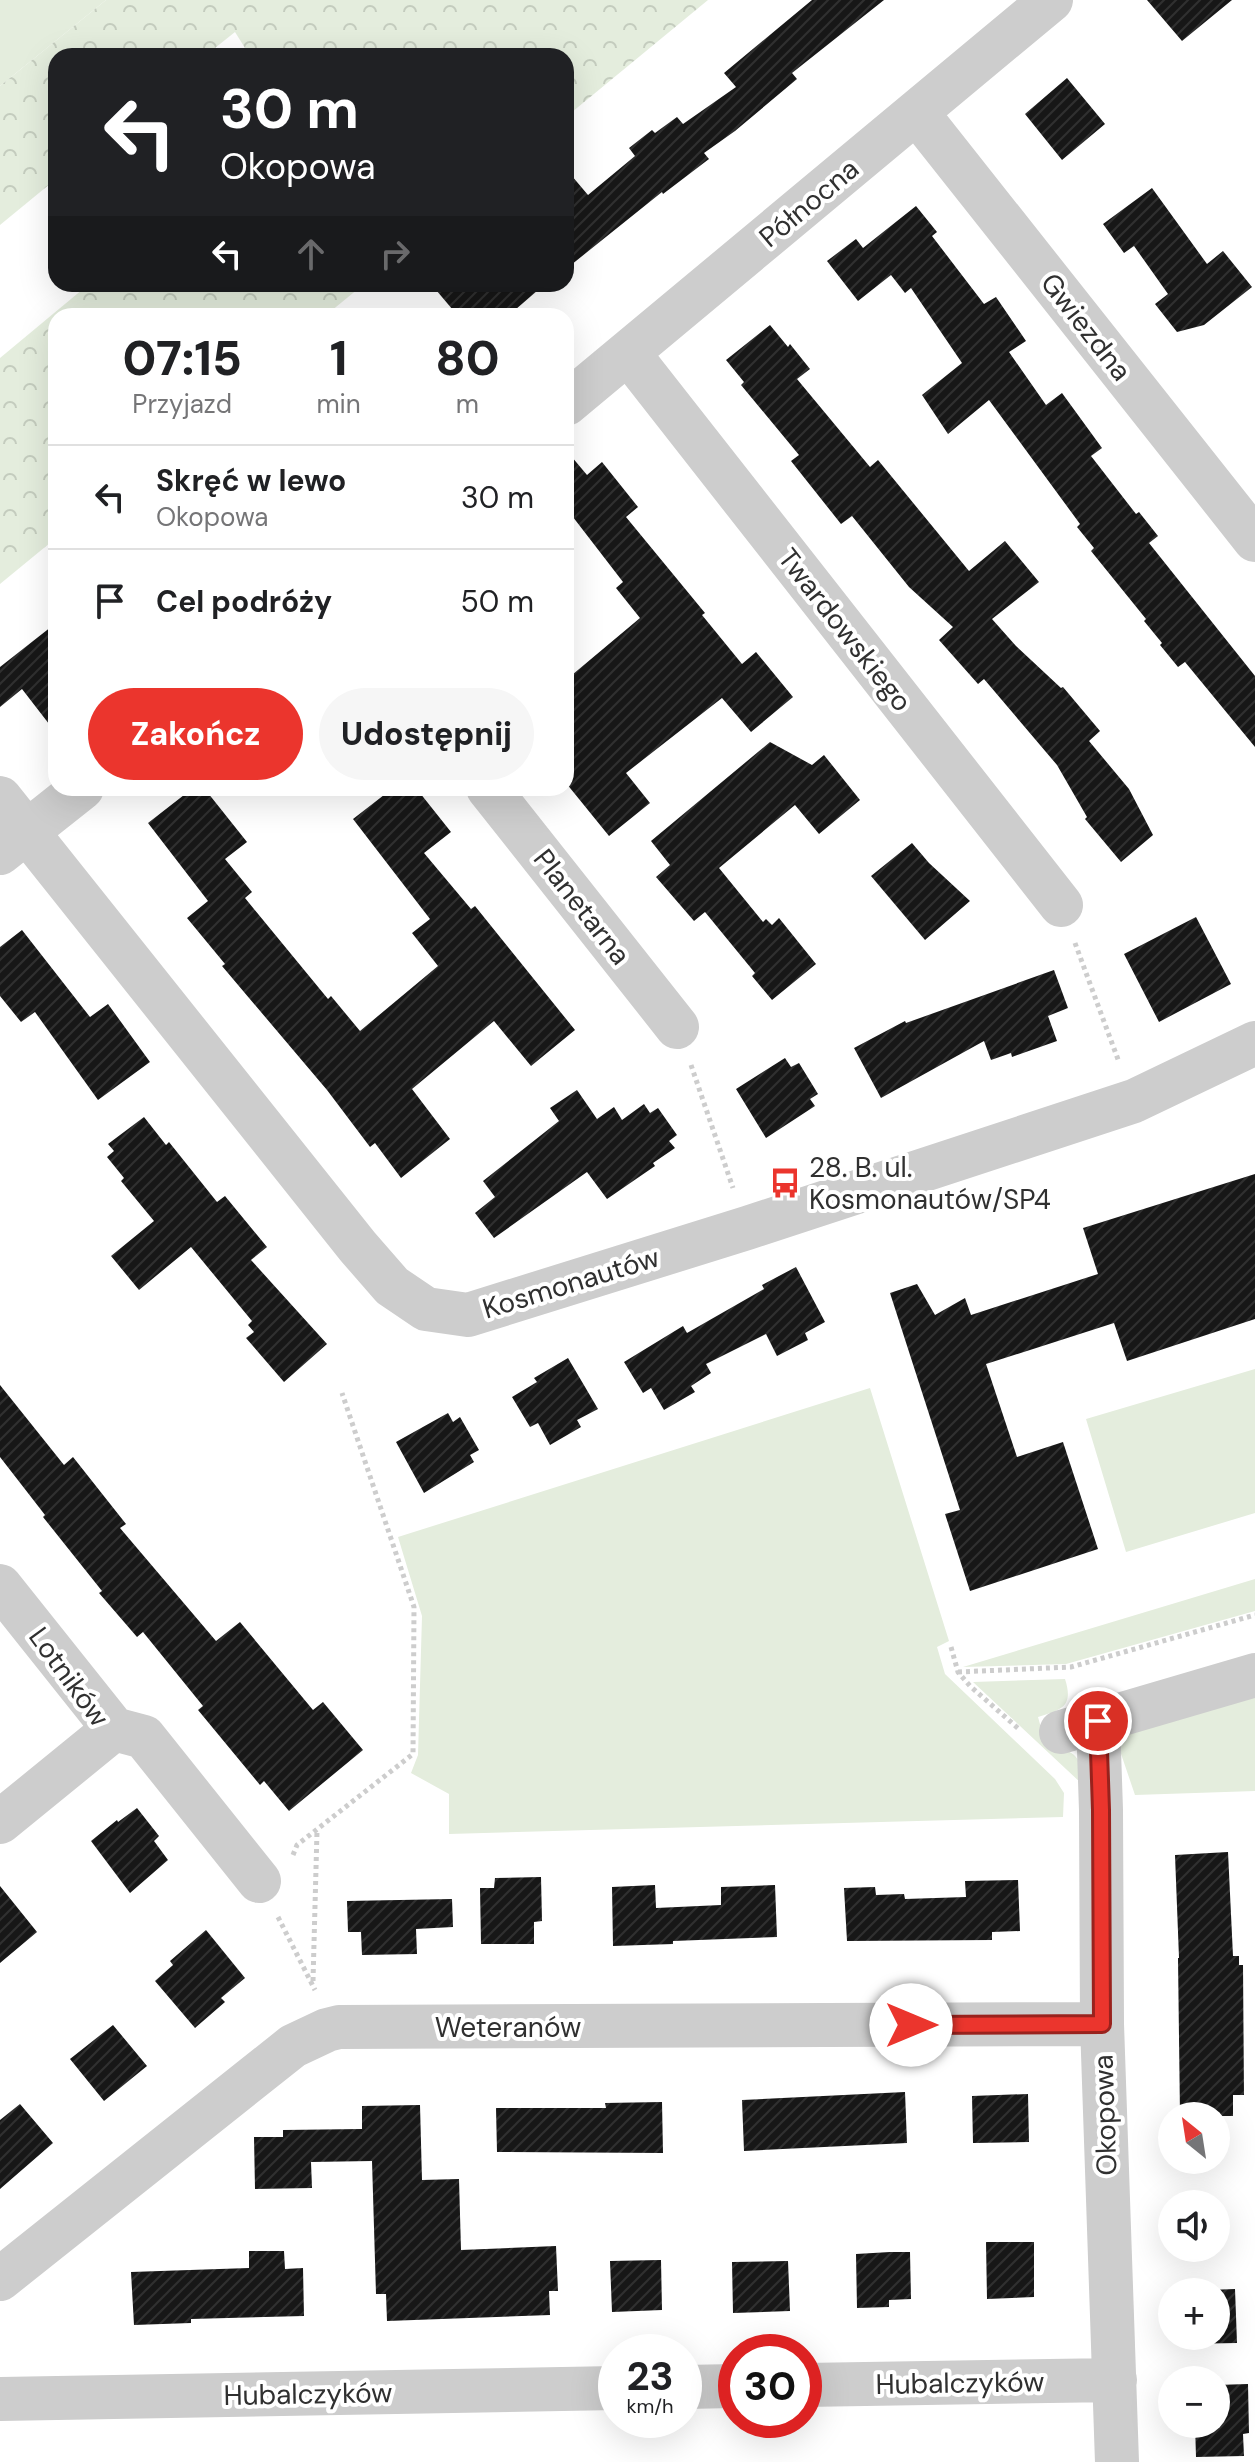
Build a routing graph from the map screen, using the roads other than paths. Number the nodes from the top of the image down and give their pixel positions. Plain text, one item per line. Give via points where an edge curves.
1 (1051, 0) edge
2 (917, 113) junction
3 (629, 354) junction
4 (574, 398) edge
5 (1255, 540) edge
6 (67, 796) edge
7 (494, 796) edge
8 (9, 827) edge
9 (1061, 905) road end
10 (677, 1027) road end
11 (1255, 1043) edge
12 (0, 1586) edge
13 (1255, 1675) edge
14 (114, 1729) junction
15 (0, 1822) edge
16 (259, 1881) road end
17 (1102, 2024) junction
18 (0, 2279) edge
19 (1115, 2380) junction
20 (822, 2385) edge
21 (598, 2388) edge
22 (0, 2399) edge
23 (1117, 2462) edge

1 - 2 street, Północna
2 - 3 street, Północna
2 - 5 street, Gwiezdna
3 - 4 street, Północna
3 - 9 street, Twardowskiego
6 - 8 street
7 - 10 street, Planetarna
8 - 11 street, Kosmonautów via 358,1247 392,1286 426,1309 468,1315 747,1228 1134,1101
12 - 14 street, Lotników
13 - 17 street, Okopowa via 1080,1726 1101,1810
14 - 15 street, Lotników
14 - 16 street via 144,1737
17 - 18 street, Weteranów via 339,2027 293,2046
17 - 19 street, Okopowa
19 - 20 street, Hubalczyków
19 - 23 street, Okopowa
21 - 22 street, Hubalczyków

